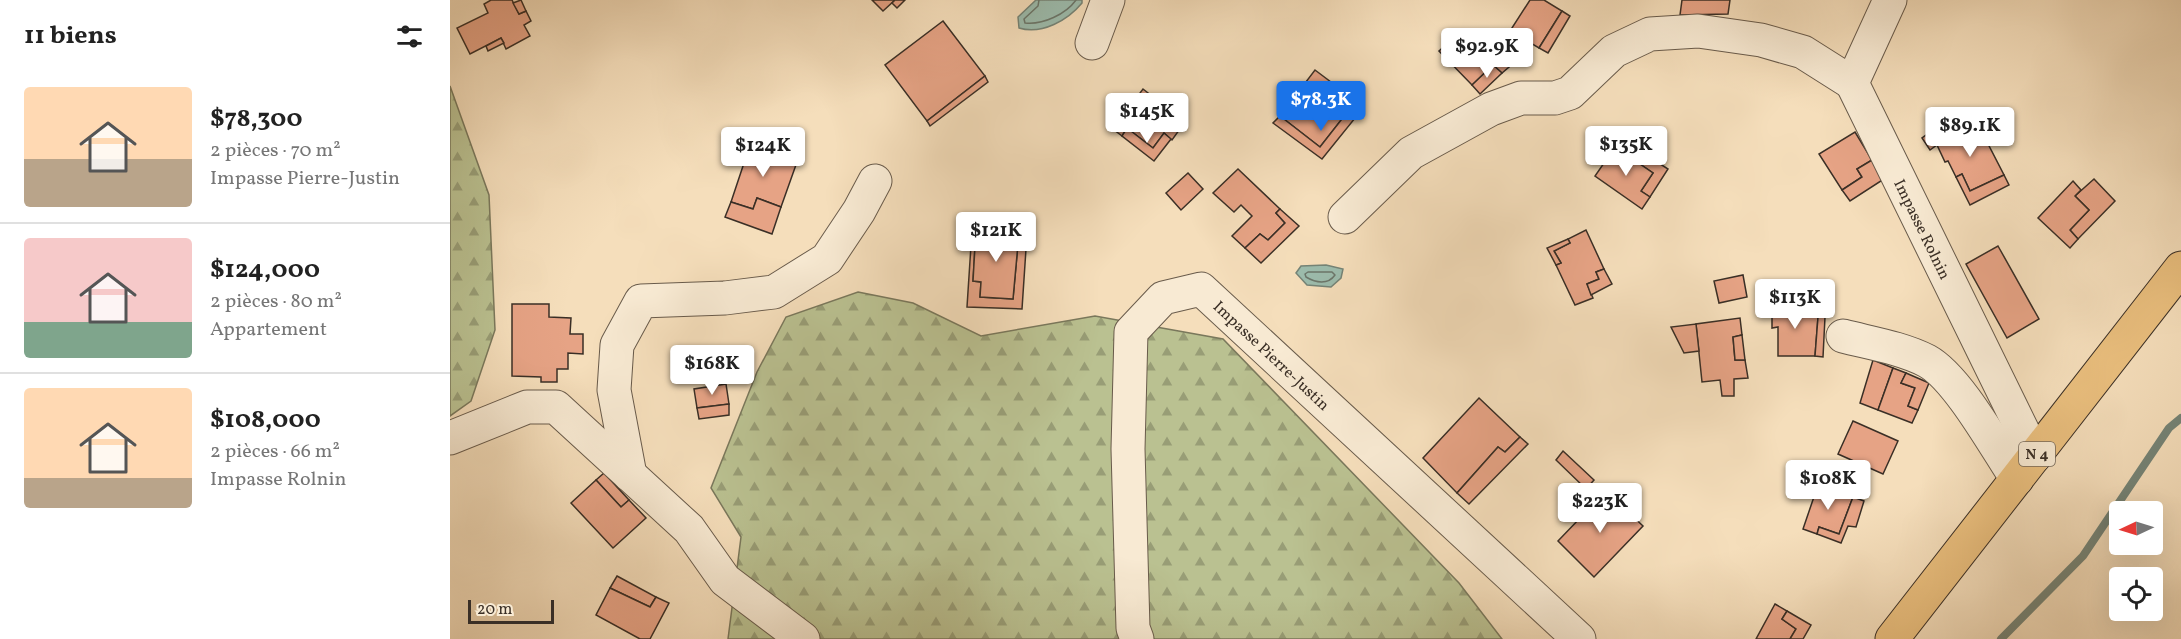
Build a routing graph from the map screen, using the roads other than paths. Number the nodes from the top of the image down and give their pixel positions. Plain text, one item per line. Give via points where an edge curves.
1 (1108, 0) edge
2 (1890, 0) edge
3 (1092, 43) dead end
4 (1852, 83) junction
5 (874, 181) dead end
6 (1345, 217) dead end
7 (2181, 268) edge
8 (1843, 336) dead end
9 (450, 438) edge
10 (2026, 468) junction
11 (630, 475) junction
12 (803, 639) edge
13 (1137, 639) edge
14 (1579, 639) edge
15 (1892, 639) edge

1 - 3 street
2 - 4 street
4 - 6 street via 1803,52 1761,40 1698,31 1650,34 1614,51 1570,93 1555,98 1521,98 1491,109 1410,153
4 - 10 street, Impasse Rolnin
5 - 11 street via 827,259 774,292 641,301 616,345 614,390
7 - 10 main road, N 4
8 - 10 street via 1928,362 1950,381
9 - 11 street via 527,407 556,407
10 - 15 main road, N 4
11 - 12 street via 689,529 725,580
13 - 14 street, Impasse Pierre-Justin via 1133,628 1128,449 1131,332 1163,298 1201,289

